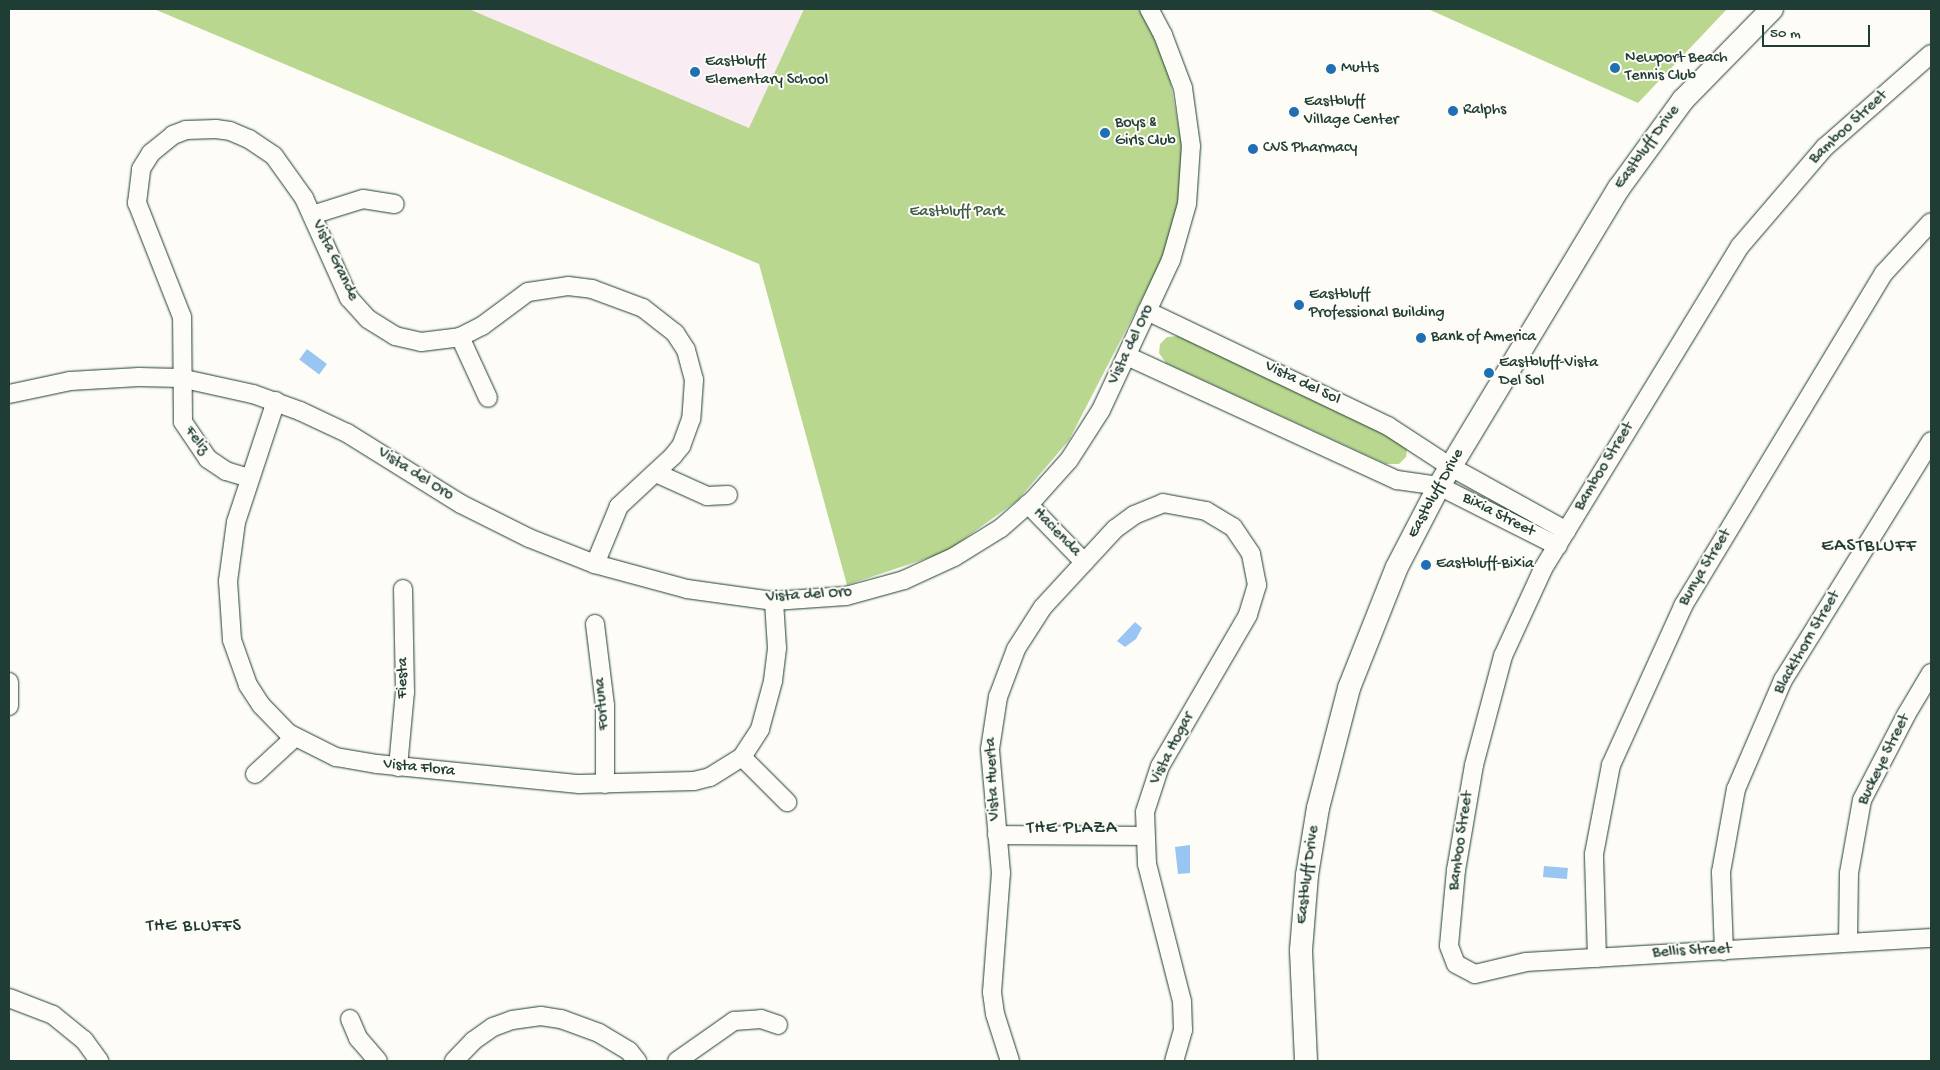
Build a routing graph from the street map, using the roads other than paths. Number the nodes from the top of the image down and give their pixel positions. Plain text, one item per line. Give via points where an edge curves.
1 (1149, 9) edge
2 (1772, 9) edge
3 (1931, 54) edge
4 (395, 204) dead end
5 (312, 215) junction
6 (1931, 222) edge
7 (1147, 311) junction
8 (460, 337) junction
9 (1127, 356) junction
10 (180, 378) junction
11 (9, 394) edge
12 (488, 398) dead end
13 (276, 401) junction
14 (1931, 441) edge
15 (1451, 467) junction
16 (656, 473) junction
17 (249, 478) junction
18 (1439, 486) junction
19 (728, 495) dead end
20 (1163, 503) joint
21 (1028, 504) junction
22 (1562, 539) junction
23 (1084, 562) junction
24 (595, 564) junction
25 (403, 589) dead end
26 (774, 602) junction
27 (595, 624) dead end
28 (1931, 673) edge
29 (9, 682) edge
30 (9, 706) edge
31 (295, 737) junction
32 (742, 757) junction
33 (398, 766) junction
34 (255, 774) dead end
35 (605, 784) junction
36 (787, 802) dead end
37 (997, 835) junction
38 (1144, 836) junction
39 (1931, 938) edge
40 (1848, 942) junction
41 (1724, 950) junction
42 (1597, 958) junction
43 (1456, 964) joint
44 (9, 998) edge
45 (350, 1019) dead end
46 (778, 1026) dead end
47 (99, 1061) edge
48 (378, 1061) edge
49 (454, 1061) edge
50 (638, 1061) edge
51 (677, 1061) edge
52 (1010, 1061) edge
53 (1174, 1061) edge
54 (1306, 1061) edge

1 - 7 street, Vista del Oro via 1177,69 1191,146 1188,190 1180,233
2 - 15 main road, Eastbluff Drive via 1709,70 1650,142
3 - 22 street, Bamboo Street via 1825,147 1740,246
4 - 5 street via 363,198
5 - 8 street, Vista Grande via 342,285 368,320 409,341 431,342
5 - 10 street, Vista Grande via 296,182 274,156 250,139 216,129 186,130 173,135 151,153 141,169 137,203 182,317
6 - 42 street, Bunya Street via 1884,272 1679,615 1611,765 1594,854
7 - 9 street, Vista del Oro
7 - 15 street, Vista del Sol via 1388,426
8 - 12 street
8 - 16 street, Vista Grande via 482,326 528,292 557,286 592,289 621,298 661,318 686,350 694,380 694,397 691,419 681,446
9 - 18 street via 1397,480
9 - 21 street, Vista del Oro via 1101,410 1080,444
10 - 11 street, Vista del Oro via 116,377 70,381
10 - 13 street, Vista del Oro
10 - 17 street, Feliz via 183,422 187,430 208,459
13 - 17 street, Vista Flora
13 - 24 street, Vista del Oro via 347,433 495,522
14 - 41 street, Blackthorn Street via 1783,680 1736,789 1721,872
15 - 18 main road, Eastbluff Drive
15 - 22 street, Bixia Street
16 - 19 street via 708,496
16 - 24 street, Vista Grande via 619,506
17 - 31 street, Vista Flora via 230,551 228,601 232,640 242,670 260,705
18 - 22 street, Bixia Street
18 - 54 main road, Eastbluff Drive via 1397,567 1369,632 1334,741 1318,808 1307,875 1301,950
20 - 23 street, Vista Huerta via 1134,515 1115,529
20 - 38 street, Vista Hogar via 1206,511 1233,527 1251,554 1257,585 1248,615 1160,766 1145,812
21 - 23 street, Hacienda
21 - 26 street, Vista del Oro via 970,548 921,573 846,596
22 - 43 street, Bamboo Street via 1543,569 1504,656 1474,765 1456,870 1449,946
23 - 37 street, Vista Huerta via 1029,626 1006,673 990,749
24 - 26 street, Vista del Oro via 687,589
25 - 33 street, Fiesta via 405,692
26 - 32 street, Vista Flora via 777,641 773,681 760,728
27 - 35 street, Fortuna via 604,706
28 - 40 street, Buckeye Street via 1862,800 1849,873
29 - 30 street
31 - 33 street, Vista Flora via 336,757
31 - 34 street
32 - 35 street, Vista Flora via 717,774 694,781
32 - 36 street
33 - 35 street, Vista Flora
37 - 38 street
37 - 52 street, Vista Huerta via 1001,900 992,992 995,1014
38 - 53 street, Vista Hogar via 1147,864 1182,1001 1183,1030
39 - 40 street, Bellis Street
40 - 41 street, Bellis Street
41 - 42 street, Bellis Street
42 - 43 street, Bellis Street via 1526,962 1475,974
44 - 47 street via 53,1014 84,1040
45 - 48 street via 358,1038
46 - 51 street via 761,1019 734,1021
49 - 50 street via 473,1041 493,1027 512,1020 541,1016 561,1019 599,1033

